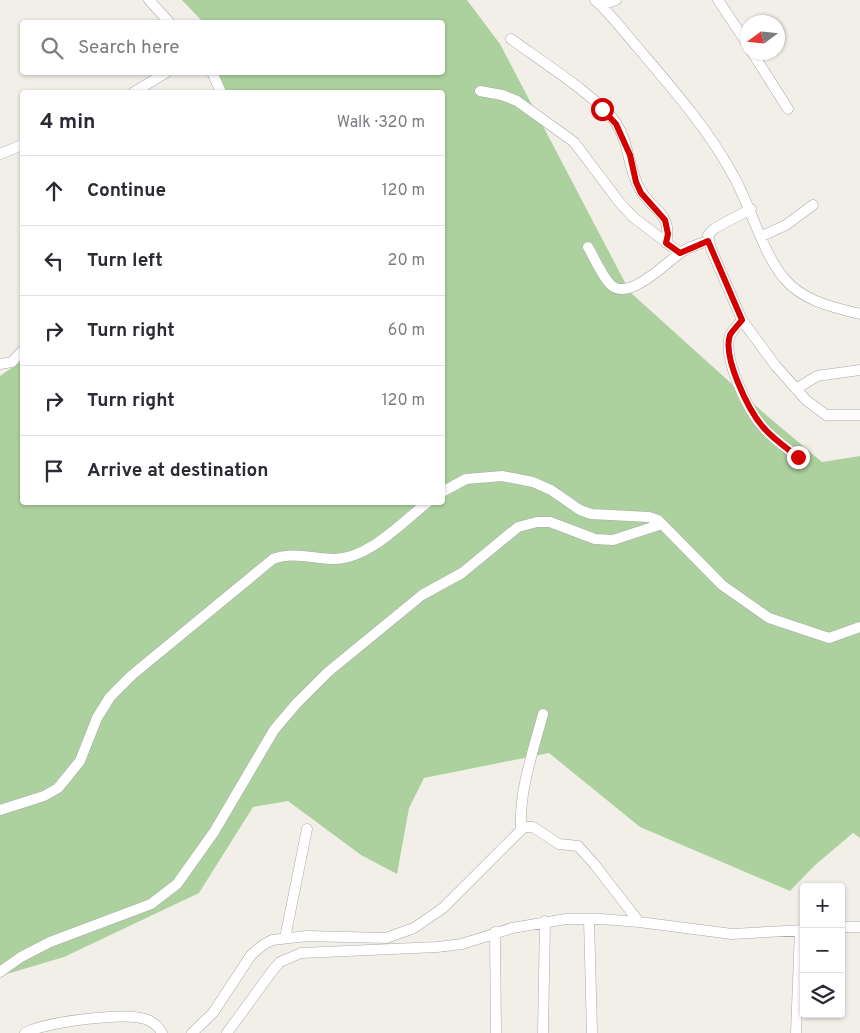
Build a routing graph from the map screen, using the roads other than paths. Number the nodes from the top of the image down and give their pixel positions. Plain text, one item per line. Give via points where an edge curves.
1 (149, 0) edge
2 (616, 0) edge
3 (718, 0) edge
4 (598, 2) edge
5 (167, 20) edge
6 (740, 33) edge
7 (511, 39) dead end
8 (757, 60) edge
9 (162, 75) edge
10 (213, 75) edge
11 (137, 90) edge
12 (220, 90) edge
13 (480, 91) dead end
14 (788, 109) dead end
15 (20, 146) edge
16 (0, 154) edge
17 (813, 205) dead end
18 (751, 209) junction
19 (762, 236) junction
20 (708, 241) junction
21 (666, 243) junction
22 (588, 247) dead end
23 (680, 253) junction
24 (860, 314) edge
25 (742, 320) junction
26 (20, 354) edge
27 (0, 364) edge
28 (860, 370) edge
29 (796, 389) junction
30 (860, 415) edge
31 (798, 457) dead end
32 (445, 490) edge
33 (425, 505) edge
34 (662, 524) junction
35 (860, 627) edge
36 (543, 714) dead end
37 (0, 810) edge
38 (307, 829) dead end
39 (520, 829) junction
40 (589, 919) junction
41 (545, 922) junction
42 (639, 922) junction
43 (845, 927) edge
44 (860, 927) edge
45 (800, 930) edge
46 (496, 932) junction
47 (285, 938) junction
48 (800, 964) edge
49 (0, 972) edge
50 (25, 1033) edge
51 (162, 1033) edge
52 (192, 1033) edge
53 (227, 1033) edge
54 (496, 1033) edge
55 (542, 1033) edge
56 (592, 1033) edge
57 (796, 1033) edge

1 - 5 street
2 - 4 street
3 - 6 street
4 - 18 street via 714,144
7 - 21 street via 585,94 616,124 630,155 638,187 665,220
8 - 14 street
9 - 11 street
10 - 12 street
13 - 21 street via 517,101 574,142 620,204
15 - 16 street
17 - 19 street via 786,225
18 - 19 street
18 - 20 street via 710,231
19 - 24 street via 774,265 795,289 815,301
20 - 23 street
20 - 25 street
21 - 23 street
22 - 23 street via 610,284 624,289 645,280
25 - 29 street
25 - 31 street via 730,336 729,344 737,382 753,416
26 - 27 street via 12,362
28 - 29 street via 817,376
29 - 30 street via 826,415
32 - 34 street via 466,479 502,476 533,482 591,514 649,517
33 - 37 street via 400,528 346,558 292,555 273,559 132,675 110,697 97,718 80,761 58,788 44,796
34 - 35 street via 722,585 769,618 829,638
34 - 49 street via 613,540 595,538 550,522 518,527 462,573 422,595 328,672 296,704 274,730 214,832 177,884 151,904 50,942
36 - 39 street via 523,789
38 - 47 street
39 - 42 street via 533,827 559,844 578,846
39 - 47 street via 443,908 414,928 386,938
40 - 41 street
40 - 42 street
40 - 56 street
41 - 46 street
41 - 55 street
42 - 45 street via 732,934
43 - 44 street
46 - 53 street via 462,944 322,951 289,957 272,970
46 - 54 street
47 - 52 street via 272,940 256,950 213,1013
48 - 57 street
50 - 51 street via 75,1021 117,1018 148,1020

